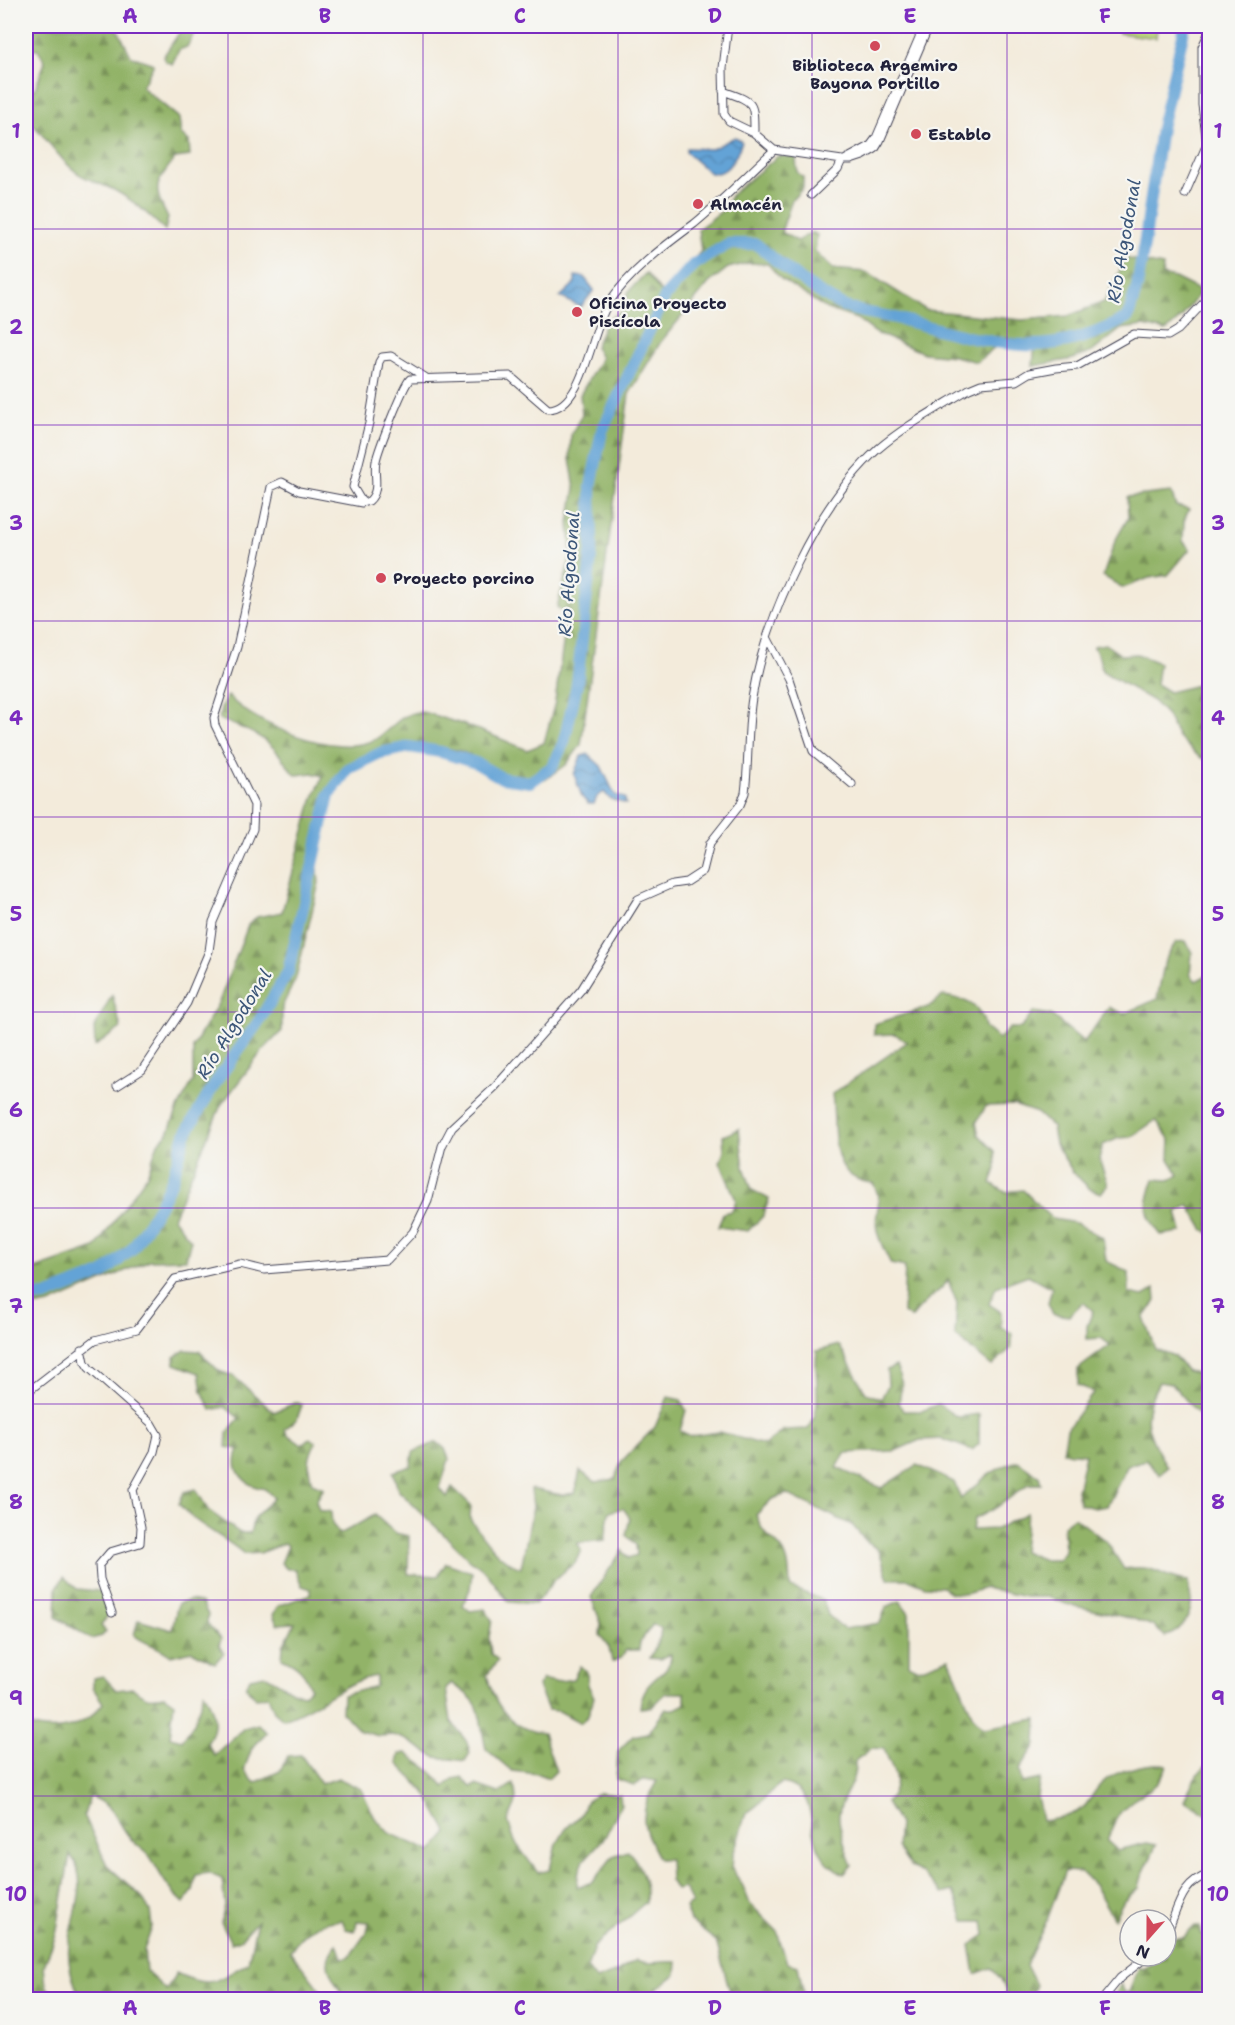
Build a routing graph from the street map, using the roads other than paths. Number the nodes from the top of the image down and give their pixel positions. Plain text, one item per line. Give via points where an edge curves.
1 (728, 26) edge
2 (926, 27) edge
3 (1209, 30) edge
4 (723, 91) junction
5 (754, 134) junction
6 (774, 150) junction
7 (844, 160) junction
8 (1185, 194) dead end
9 (811, 195) dead end
10 (1209, 296) edge
11 (425, 377) junction
12 (362, 503) junction
13 (768, 639) junction
14 (852, 784) dead end
15 (117, 1086) dead end
16 (82, 1348) junction
17 (26, 1393) edge
18 (112, 1613) dead end
19 (1209, 1874) edge
20 (1175, 1908) edge
21 (1133, 1968) edge
22 (1102, 2000) edge

1 - 4 street
2 - 7 street via 880,141 863,156
3 - 8 street via 1202,47 1207,144
4 - 5 street via 724,114 729,121
4 - 5 street via 753,105
5 - 6 street
6 - 7 street
6 - 11 street via 617,291 606,306 580,380 564,404 548,409 510,376 500,374 453,379
7 - 9 street
10 - 13 street via 1168,336 1134,334 1077,366 1029,374 1016,381 981,384 896,435 842,491 807,543
11 - 12 street via 410,379 405,386 376,459 373,497
11 - 12 street via 391,356 382,357 379,362 353,487
12 - 15 street via 299,491 282,482 270,488 240,636 214,718 254,805 253,829 216,916 209,951 187,1003 142,1070
13 - 14 street via 789,680 813,751
13 - 16 street via 752,698 745,793 711,843 703,871 686,882 638,899 581,990 495,1086 452,1127 442,1146 428,1201 399,1250 379,1262 264,1270 240,1264 175,1279 137,1329 95,1340
16 - 17 street
16 - 18 street via 89,1368 151,1423 158,1435 154,1452 133,1490 141,1527 140,1543 110,1552 99,1565
19 - 20 street via 1197,1879
21 - 22 street

